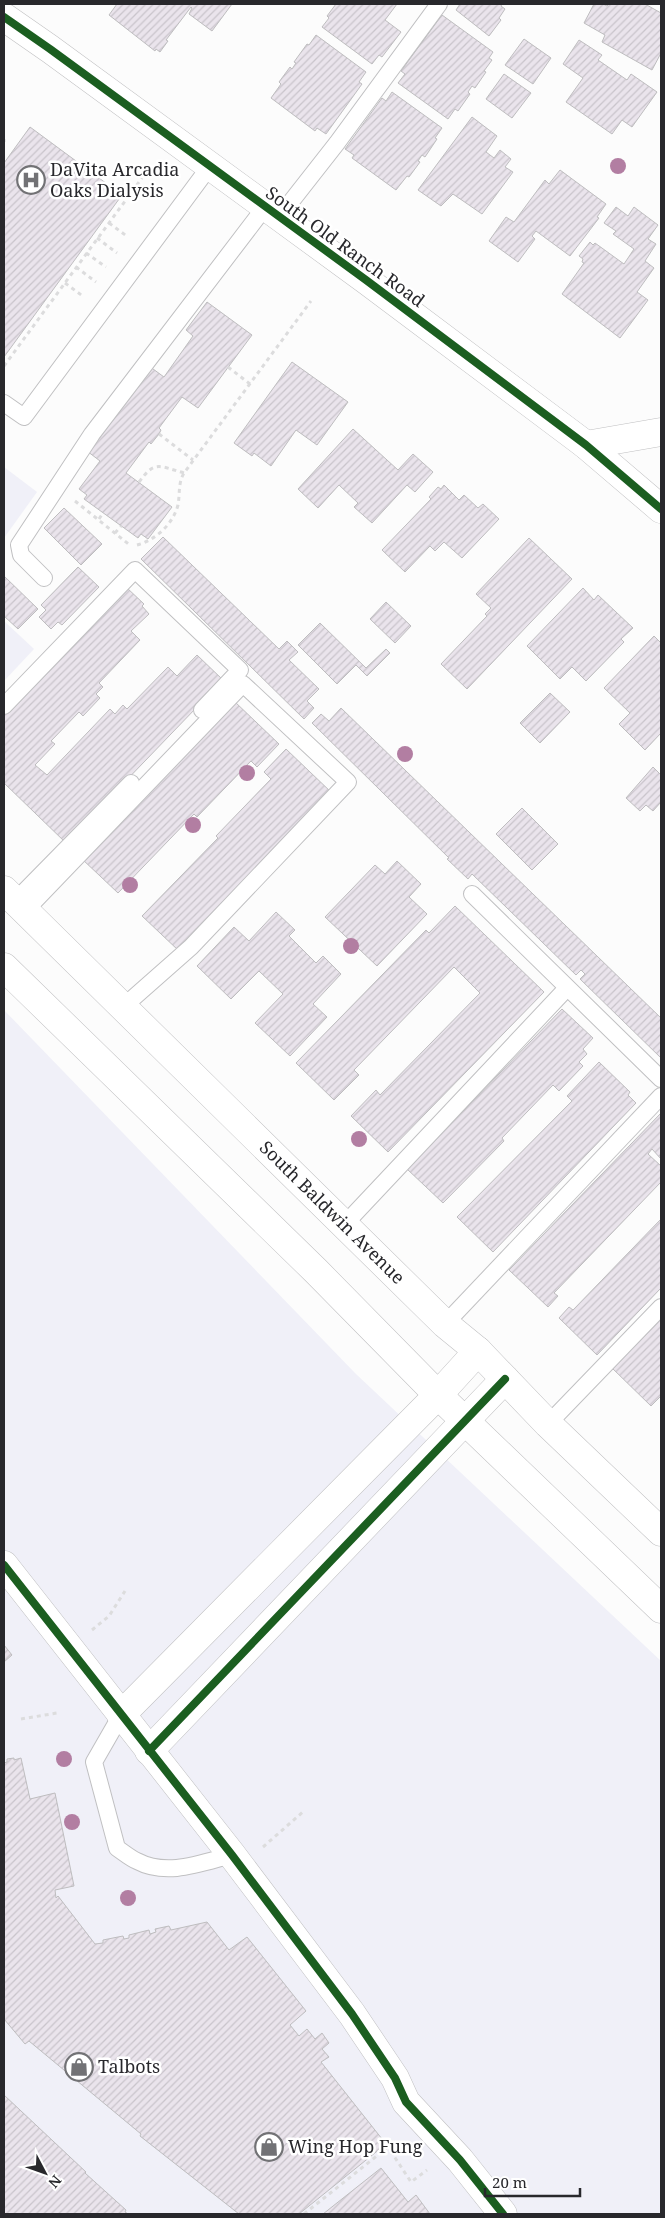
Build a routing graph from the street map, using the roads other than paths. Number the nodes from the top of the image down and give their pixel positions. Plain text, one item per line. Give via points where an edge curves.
1 (439, 4) edge
2 (4, 17) edge
3 (210, 166) junction
4 (272, 212) junction
5 (4, 403) edge
6 (661, 432) edge
7 (586, 445) junction
8 (661, 509) edge
9 (44, 578) dead end
10 (4, 706) edge
11 (472, 894) dead end
12 (15, 901) edge
13 (4, 967) edge
14 (567, 988) junction
15 (124, 1008) junction
16 (661, 1079) edge
17 (661, 1096) edge
18 (344, 1225) junction
19 (661, 1307) edge
20 (445, 1324) junction
21 (478, 1351) junction
22 (505, 1379) junction
23 (438, 1395) junction
24 (465, 1421) junction
25 (548, 1424) junction
26 (661, 1532) edge
27 (4, 1565) edge
28 (661, 1609) edge
29 (121, 1715) junction
30 (149, 1751) junction
31 (232, 1855) junction
32 (504, 2214) edge

1 - 4 lane via 337,143
2 - 3 street, South Old Ranch Road
3 - 4 street, South Old Ranch Road
3 - 5 lane via 24,417
4 - 7 street, South Old Ranch Road
4 - 9 lane via 92,434 19,545 21,555
6 - 7 street
7 - 8 street, South Old Ranch Road
10 - 12 lane via 135,570 240,670
11 - 14 lane
12 - 15 street, South Baldwin Avenue
12 - 15 lane via 243,684 348,782 191,947
13 - 23 street
14 - 16 lane
14 - 18 lane
15 - 18 street, South Baldwin Avenue
17 - 20 lane
18 - 20 street, South Baldwin Avenue
19 - 25 lane
20 - 21 street, South Baldwin Avenue
21 - 22 street, South Baldwin Avenue
21 - 23 street
22 - 24 street
22 - 25 street, South Baldwin Avenue
23 - 24 street
23 - 29 street
24 - 28 street
24 - 30 street
25 - 26 street, South Baldwin Avenue
27 - 29 street
29 - 30 street
29 - 31 lane via 94,1762 117,1848 137,1862 162,1868 184,1868
30 - 31 street
31 - 32 street via 352,2014 406,2102

